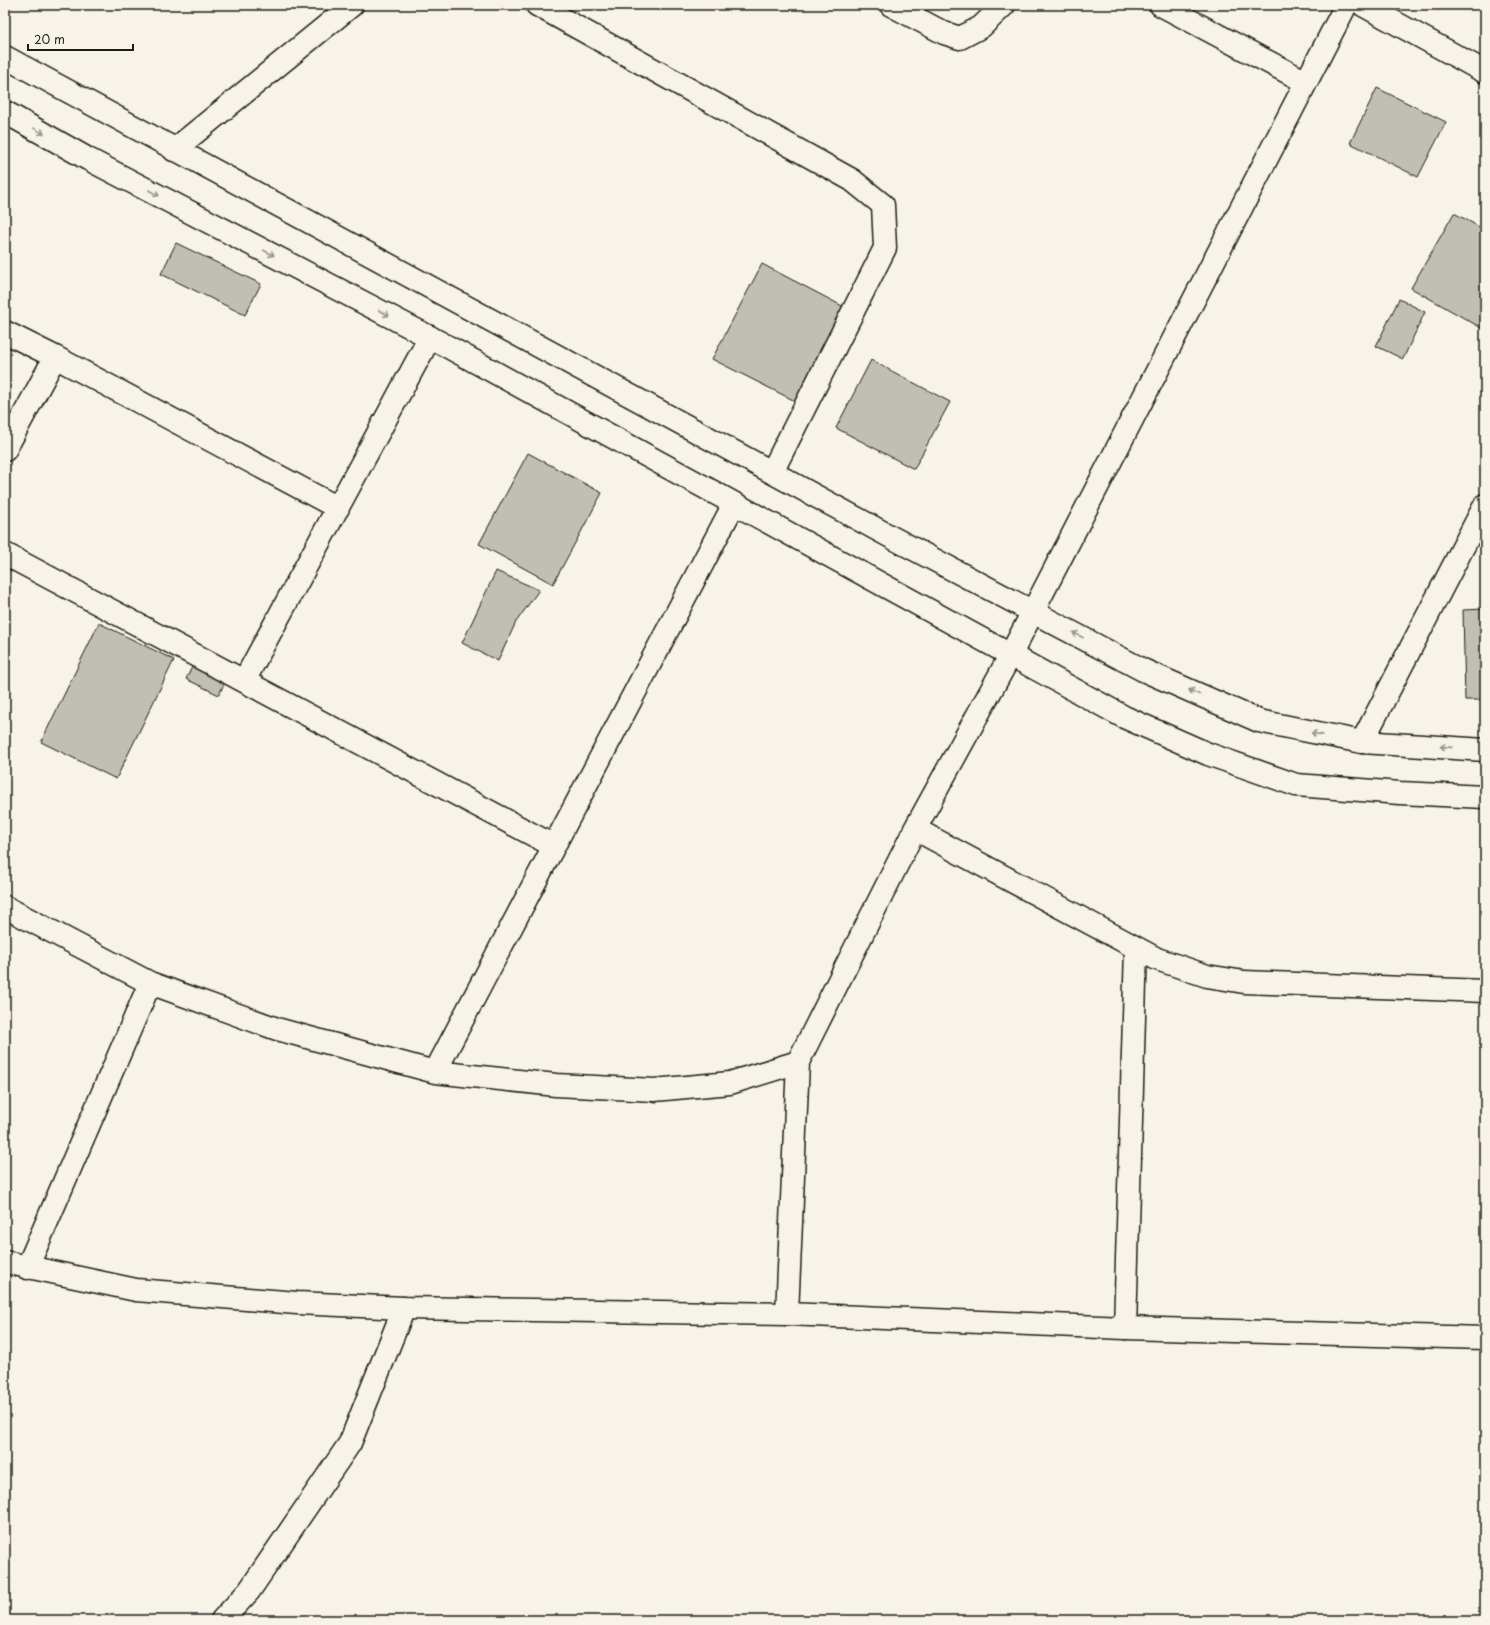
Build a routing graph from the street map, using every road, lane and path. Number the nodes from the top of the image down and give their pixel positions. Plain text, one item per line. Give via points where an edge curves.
1 (352, 5) edge
2 (537, 5) edge
3 (891, 5) edge
4 (1004, 5) edge
5 (1161, 5) edge
6 (1346, 5) edge
7 (1363, 5) edge
8 (5, 57) edge
9 (1485, 72) edge
10 (1306, 82) junction
11 (5, 112) edge
12 (174, 150) junction
13 (5, 332) edge
14 (430, 337) junction
15 (55, 357) junction
16 (5, 450) edge
17 (772, 472) junction
18 (734, 504) junction
19 (1485, 505) edge
20 (338, 508) junction
21 (5, 554) edge
22 (1032, 612) junction
23 (1010, 656) junction
24 (244, 681) junction
25 (1362, 742) junction
26 (1485, 750) edge
27 (1485, 797) edge
28 (915, 830) junction
29 (554, 846) junction
30 (5, 907) edge
31 (1136, 948) junction
32 (150, 983) junction
33 (1485, 991) edge
34 (798, 1062) junction
35 (435, 1072) junction
36 (5, 1262) edge
37 (27, 1268) junction
38 (404, 1308) junction
39 (787, 1314) junction
40 (1125, 1328) junction
41 (1485, 1338) edge
42 (222, 1620) edge

1 - 12 street
2 - 17 street via 852,180 883,204 885,248
3 - 4 street via 944,34 960,38 982,27
5 - 10 street
6 - 10 street
7 - 9 street
8 - 12 street
10 - 22 street
11 -> 14 street via 88,159
12 - 17 street
13 - 15 street
14 - 18 street
14 - 20 street
15 - 16 street
15 - 20 street
17 - 22 street
18 - 23 street
18 - 29 street
19 - 25 street
20 - 24 street
21 - 24 street
22 - 23 street
25 -> 22 street via 1259,721 1144,670
23 - 27 street via 1124,717 1208,754 1296,785
23 - 28 street
24 - 29 street
26 -> 25 street
28 - 31 street
28 - 34 street
29 - 35 street
30 - 32 street
31 - 33 street via 1157,959 1207,976 1244,982
31 - 40 street
32 - 35 street via 277,1029
32 - 37 street
34 - 35 street via 730,1083 654,1090 556,1086
34 - 39 street
36 - 37 street
37 - 38 street via 136,1290 297,1303
38 - 39 street
38 - 42 street via 350,1443 249,1591
39 - 40 street
40 - 41 street

